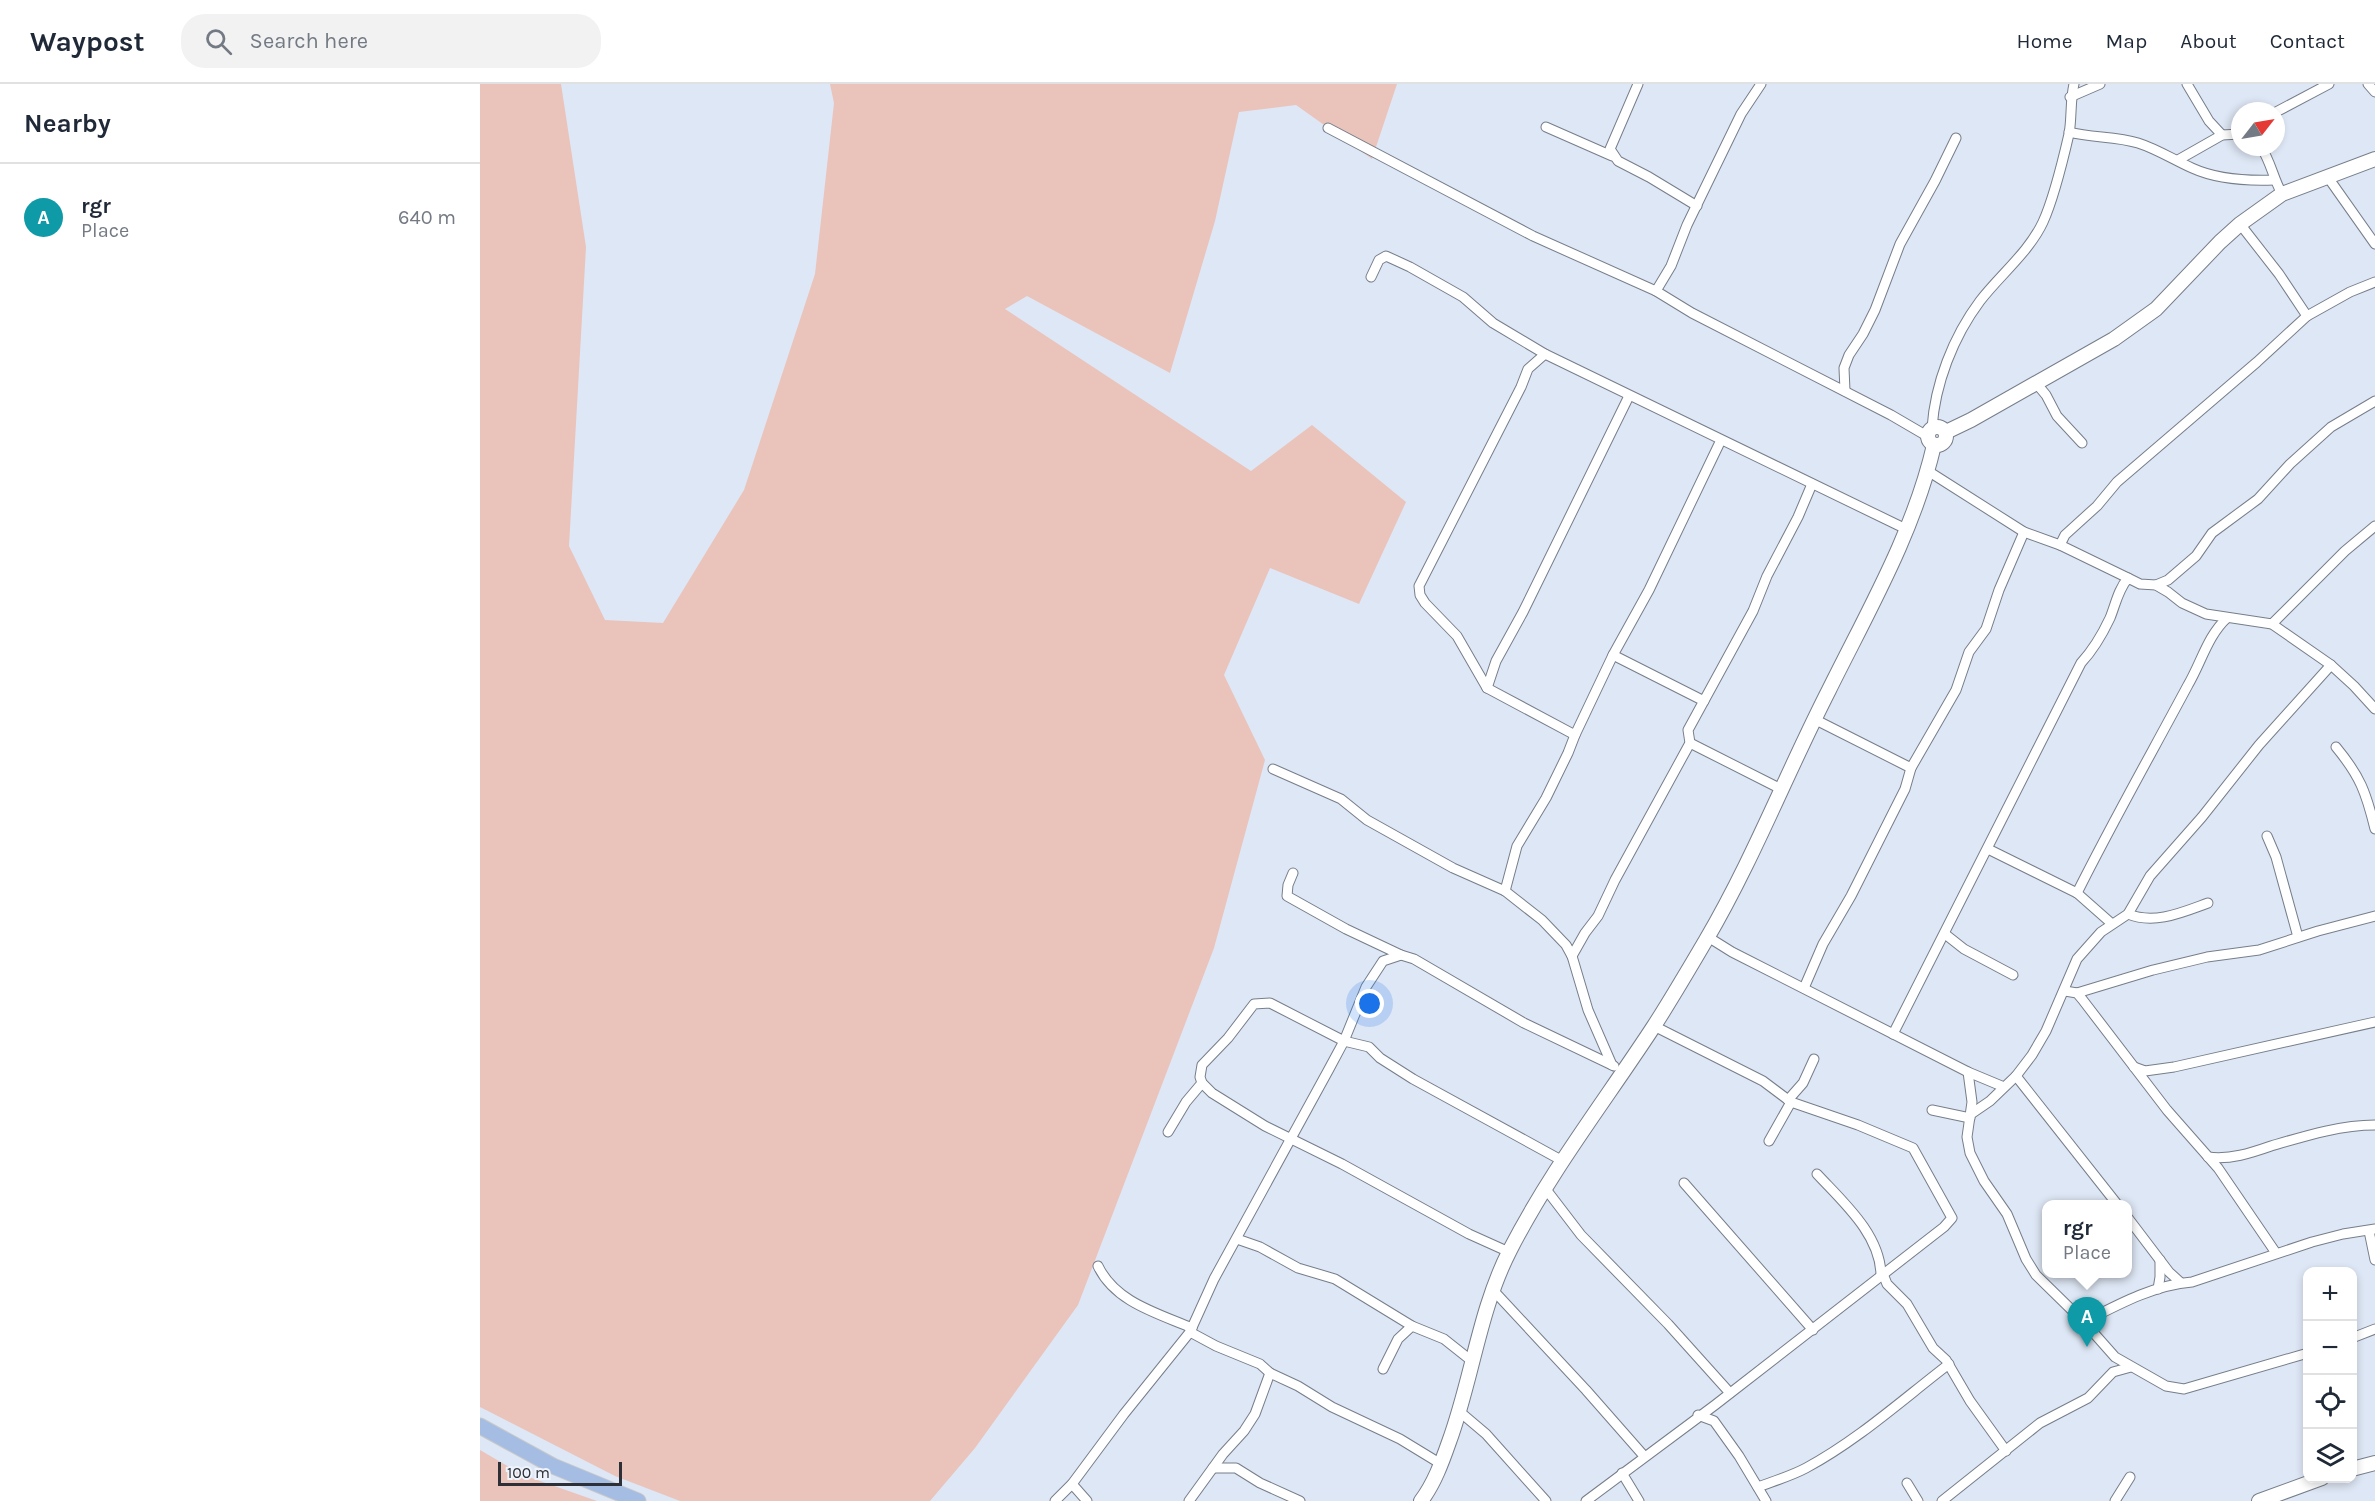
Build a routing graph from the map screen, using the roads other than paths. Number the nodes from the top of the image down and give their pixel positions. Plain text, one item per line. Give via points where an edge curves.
1 (1638, 84) edge
2 (1761, 84) edge
3 (2074, 84) edge
4 (2100, 84) edge
5 (2187, 84) edge
6 (2330, 84) edge
7 (2369, 84) edge
8 (2312, 88) edge
9 (2375, 92) edge
10 (2070, 98) junction
11 (2285, 106) edge
12 (1546, 127) dead end
13 (1328, 128) dead end
14 (2069, 132) junction
15 (2231, 134) edge
16 (2222, 135) junction
17 (1956, 138) dead end
18 (1612, 156) junction
19 (2266, 156) edge
20 (2375, 159) edge
21 (2178, 160) junction
22 (2327, 176) junction
23 (2274, 180) junction
24 (2282, 194) junction
25 (1697, 206) junction
26 (2240, 224) junction
27 (2375, 244) edge
28 (1371, 277) dead end
29 (2375, 282) edge
30 (1656, 291) junction
31 (2307, 316) junction
32 (1545, 354) junction
33 (2036, 383) junction
34 (1845, 391) junction
35 (1629, 396) junction
36 (2375, 401) edge
37 (1935, 435) junction
38 (1721, 440) junction
39 (2082, 443) dead end
40 (1928, 471) junction
41 (1812, 484) junction
42 (2375, 526) edge
43 (1906, 529) junction
44 (2024, 532) junction
45 (2060, 545) junction
46 (2128, 578) junction
47 (2156, 585) junction
48 (2228, 618) junction
49 (2272, 624) junction
50 (1613, 655) junction
51 (2331, 665) junction
52 (1487, 688) junction
53 (1704, 701) junction
54 (2375, 709) edge
55 (1814, 718) junction
56 (1575, 735) junction
57 (1690, 743) junction
58 (2336, 747) dead end
59 (1911, 768) junction
60 (1273, 769) dead end
61 (1781, 789) junction
62 (2375, 829) edge
63 (2267, 837) dead end
64 (1988, 849) junction
65 (1293, 873) dead end
66 (1505, 891) junction
67 (2077, 893) junction
68 (2208, 903) dead end
69 (2128, 915) junction
70 (2375, 916) edge
71 (2111, 923) junction
72 (1945, 934) junction
73 (1707, 937) junction
74 (2298, 937) junction
75 (1401, 955) junction
76 (1572, 956) junction
77 (2013, 975) dead end
78 (1804, 988) junction
79 (2065, 991) junction
80 (2077, 993) junction
81 (2375, 1022) edge
82 (1654, 1026) junction
83 (1893, 1034) junction
84 (1344, 1041) junction
85 (1814, 1059) dead end
86 (2134, 1067) junction
87 (1617, 1069) junction
88 (1968, 1072) junction
89 (2016, 1076) junction
90 (1202, 1083) junction
91 (2004, 1087) junction
92 (1790, 1101) junction
93 (1932, 1110) dead end
94 (1970, 1116) junction
95 (2375, 1125) edge
96 (1168, 1132) dead end
97 (1290, 1139) junction
98 (1769, 1141) dead end
99 (1561, 1160) junction
100 (2219, 1163) junction
101 (1817, 1174) dead end
102 (1684, 1184) dead end
103 (1545, 1188) junction
104 (2114, 1200) edge
105 (2132, 1224) edge
106 (2372, 1230) edge
107 (1237, 1239) junction
108 (1509, 1252) junction
109 (2276, 1253) junction
110 (2160, 1260) junction
111 (2375, 1260) edge
112 (1098, 1266) dead end
113 (1881, 1279) junction
114 (2180, 1282) junction
115 (2158, 1289) junction
116 (1492, 1290) junction
117 (2084, 1322) junction
118 (1412, 1326) junction
119 (2375, 1329) edge
120 (1191, 1330) junction
121 (1813, 1330) junction
122 (2357, 1336) edge
123 (2303, 1354) edge
124 (2115, 1357) junction
125 (1473, 1362) junction
126 (1949, 1365) junction
127 (2131, 1367) junction
128 (1383, 1369) dead end
129 (2113, 1372) junction
130 (1270, 1373) junction
131 (1730, 1393) junction
132 (1715, 1405) junction
133 (1460, 1412) junction
134 (1698, 1415) junction
135 (1714, 1421) junction
136 (480, 1426) edge
137 (2006, 1451) junction
138 (1644, 1456) junction
139 (2375, 1462) edge
140 (1441, 1464) junction
141 (2357, 1467) edge
142 (1213, 1468) junction
143 (1622, 1473) junction
144 (2130, 1477) dead end
145 (2311, 1483) edge
146 (1072, 1484) junction
147 (1907, 1484) dead end
148 (1758, 1487) junction
149 (638, 1501) edge
150 (1055, 1501) edge
151 (1087, 1501) edge
152 (1189, 1501) edge
153 (1299, 1501) edge
154 (1421, 1501) edge
155 (1546, 1501) edge
156 (1586, 1501) edge
157 (1639, 1501) edge
158 (1767, 1501) edge
159 (1918, 1501) edge
160 (1942, 1501) edge
161 (2115, 1501) edge
162 (2259, 1501) edge

1 - 18 street via 1610,149
2 - 25 street via 1741,114
3 - 10 street
4 - 10 street
5 - 16 street
6 - 8 street
7 - 9 street
8 - 11 street
10 - 14 street
12 - 18 street
13 - 30 street via 1533,236
14 - 21 street via 2136,142
14 - 37 street via 2042,224 1979,302 1943,371 1933,409
15 - 16 street
16 - 21 street
17 - 34 street via 1900,244 1875,310 1849,355 1844,368
18 - 25 street
19 - 23 street
20 - 22 street
21 - 23 street via 2211,174
22 - 24 street
22 - 27 street
23 - 24 street
24 - 26 street
25 - 30 street
26 - 31 street
26 - 33 street via 2156,309 2114,339
28 - 32 street via 1379,260 1386,256 1463,297 1493,323
29 - 31 street
30 - 34 street
31 - 45 street via 2117,482 2065,535
32 - 35 street
32 - 52 street via 1528,369 1419,586 1425,603 1457,636
33 - 37 street
33 - 39 street via 2057,416
34 - 37 street
35 - 38 street
35 - 52 street via 1492,668
36 - 47 street via 2331,427 2258,499 2212,533 2196,556
37 - 40 street
38 - 41 street
38 - 50 street
40 - 43 street
40 - 44 street
41 - 43 street
41 - 53 street via 1753,611
42 - 49 street
43 - 55 street
44 - 45 street
44 - 59 street via 1986,629 1969,652 1956,690
45 - 46 street
46 - 47 street
46 - 64 street
47 - 48 street via 2193,609
48 - 49 street
48 - 67 street via 2215,630
49 - 51 street
50 - 53 street
50 - 56 street
51 - 54 street
51 - 69 street via 2150,876
52 - 56 street
53 - 57 street via 1688,730
55 - 59 street
55 - 61 street
56 - 66 street via 1546,798 1517,846
57 - 61 street
57 - 76 street via 1598,916
58 - 62 street via 2355,770
59 - 78 street via 1905,789
60 - 66 street via 1341,799 1367,820 1453,868
61 - 73 street
63 - 74 street via 2279,865
64 - 67 street
64 - 72 street
65 - 75 street via 1287,896
66 - 76 street via 1542,920
67 - 71 street
68 - 69 street via 2173,916 2150,919
69 - 71 street
70 - 74 street
71 - 79 street via 2077,960
72 - 77 street via 1964,949
72 - 83 street
73 - 78 street
73 - 82 street
74 - 80 street via 2259,950 2153,970
75 - 84 street via 1386,959 1379,966
75 - 87 street
76 - 87 street via 1588,1010
78 - 83 street
79 - 80 street
79 - 89 street via 2046,1031
80 - 86 street
81 - 86 street via 2174,1067 2145,1071
82 - 87 street
82 - 92 street via 1763,1082
83 - 88 street
84 - 90 street via 1270,1003 1254,1004 1202,1065
84 - 97 street
84 - 99 street via 1369,1047 1413,1079
85 - 92 street
86 - 100 street via 2208,1157
87 - 99 street
88 - 91 street
88 - 94 street via 1972,1089
89 - 91 street
89 - 104 street
90 - 96 street
90 - 97 street via 1226,1103
91 - 94 street
92 - 98 street
92 - 113 street via 1913,1148 1937,1188 1952,1218
93 - 94 street
94 - 117 street via 1970,1153 2007,1214 2026,1259 2036,1275
95 - 100 street via 2349,1125
97 - 107 street
97 - 108 street
99 - 103 street
100 - 109 street
101 - 113 street via 1875,1246
102 - 121 street
103 - 108 street
103 - 131 street via 1581,1235
105 - 110 street
106 - 109 street
106 - 111 street
107 - 118 street via 1298,1268 1335,1279
107 - 120 street
108 - 116 street
109 - 114 street via 2192,1282
110 - 114 street
110 - 115 street
112 - 120 street via 1116,1292
113 - 121 street
113 - 126 street via 1903,1299 1923,1333
114 - 115 street
115 - 117 street
116 - 125 street
116 - 138 street
117 - 124 street
118 - 125 street via 1444,1339
118 - 128 street via 1398,1339
119 - 122 street
120 - 130 street via 1216,1346 1260,1364
120 - 146 street
121 - 131 street
123 - 127 street via 2184,1389 2166,1386
124 - 127 street
124 - 129 street
125 - 133 street
126 - 137 street
126 - 148 street via 1885,1415 1806,1468
127 - 129 street
129 - 137 street via 2088,1398 2040,1423
130 - 140 street
130 - 142 street via 1255,1414
131 - 132 street
132 - 134 street
132 - 135 street
133 - 140 street
133 - 155 street via 1486,1434
134 - 135 street
134 - 138 street
135 - 148 street
136 - 149 main road via 553,1466
137 - 160 street
138 - 143 street
139 - 141 street
140 - 154 street
142 - 152 street
142 - 153 street via 1236,1468
143 - 156 street
143 - 157 street
144 - 161 street
145 - 162 street
146 - 150 street
146 - 151 street
147 - 159 street
148 - 158 street

